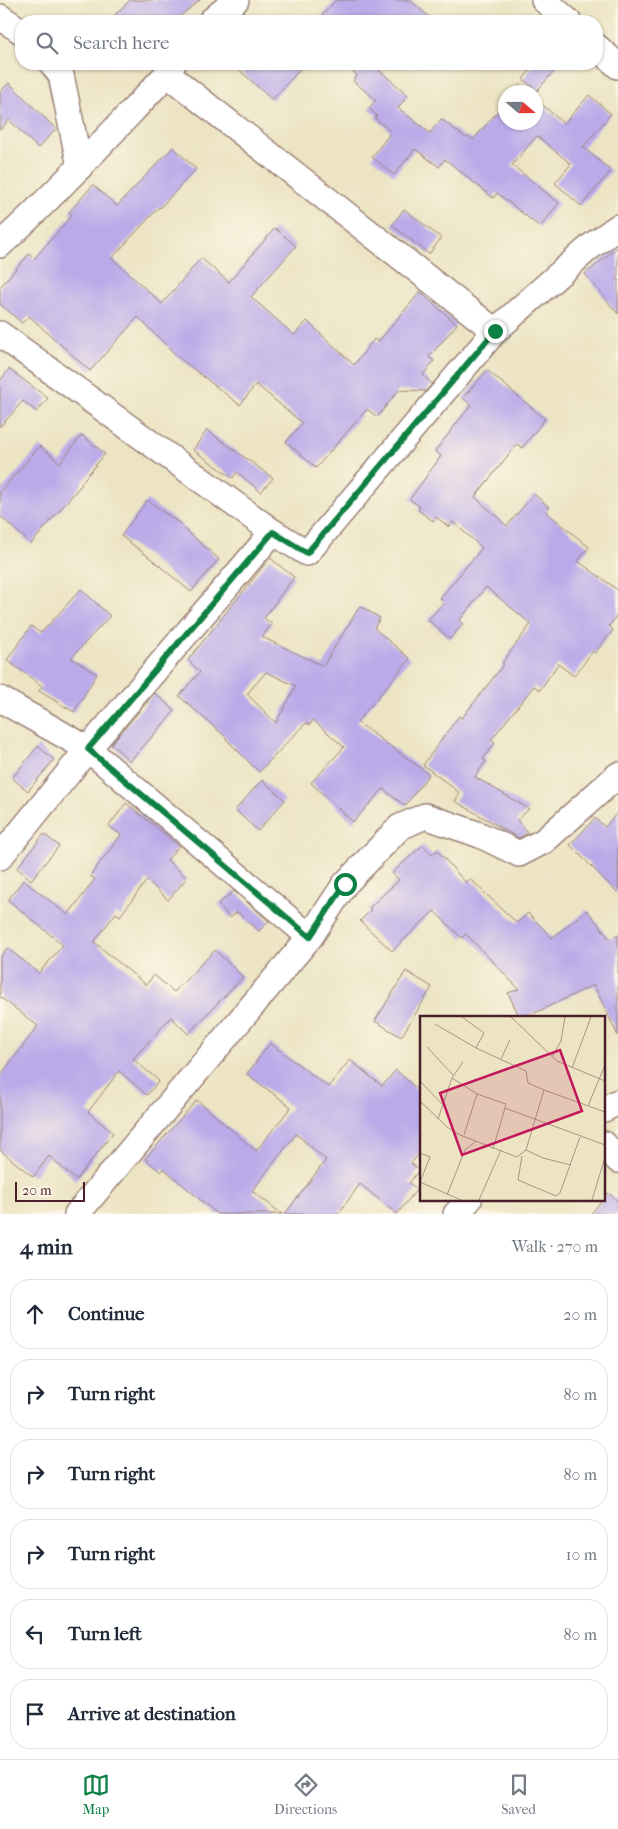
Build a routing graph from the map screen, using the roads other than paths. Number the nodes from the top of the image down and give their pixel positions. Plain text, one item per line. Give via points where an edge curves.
1 (236, 0) edge
2 (544, 0) edge
3 (217, 15) edge
4 (561, 15) edge
5 (0, 17) edge
6 (15, 27) edge
7 (603, 52) edge
8 (618, 66) edge
9 (57, 70) edge
10 (169, 70) edge
11 (171, 70) edge
12 (80, 167) junction
13 (618, 227) edge
14 (0, 245) edge
15 (495, 331) junction
16 (0, 334) edge
17 (273, 532) junction
18 (0, 699) edge
19 (88, 749) junction
20 (618, 775) edge
21 (0, 857) edge
22 (310, 937) junction
23 (618, 1102) edge
24 (606, 1108) edge
25 (606, 1146) edge
26 (618, 1160) edge
27 (467, 1202) edge
28 (77, 1214) edge
29 (456, 1214) edge

1 - 3 street
2 - 4 street
5 - 6 street
7 - 8 street
9 - 12 street via 61,75
10 - 12 street
11 - 15 street
12 - 14 street
13 - 15 street via 590,246
15 - 17 street via 307,553
16 - 17 street
17 - 19 street
18 - 19 street
19 - 21 street
19 - 22 street
20 - 22 street via 544,841 519,854 480,835 425,816 400,827 345,884
22 - 28 street
23 - 24 street
25 - 26 street
27 - 29 street

